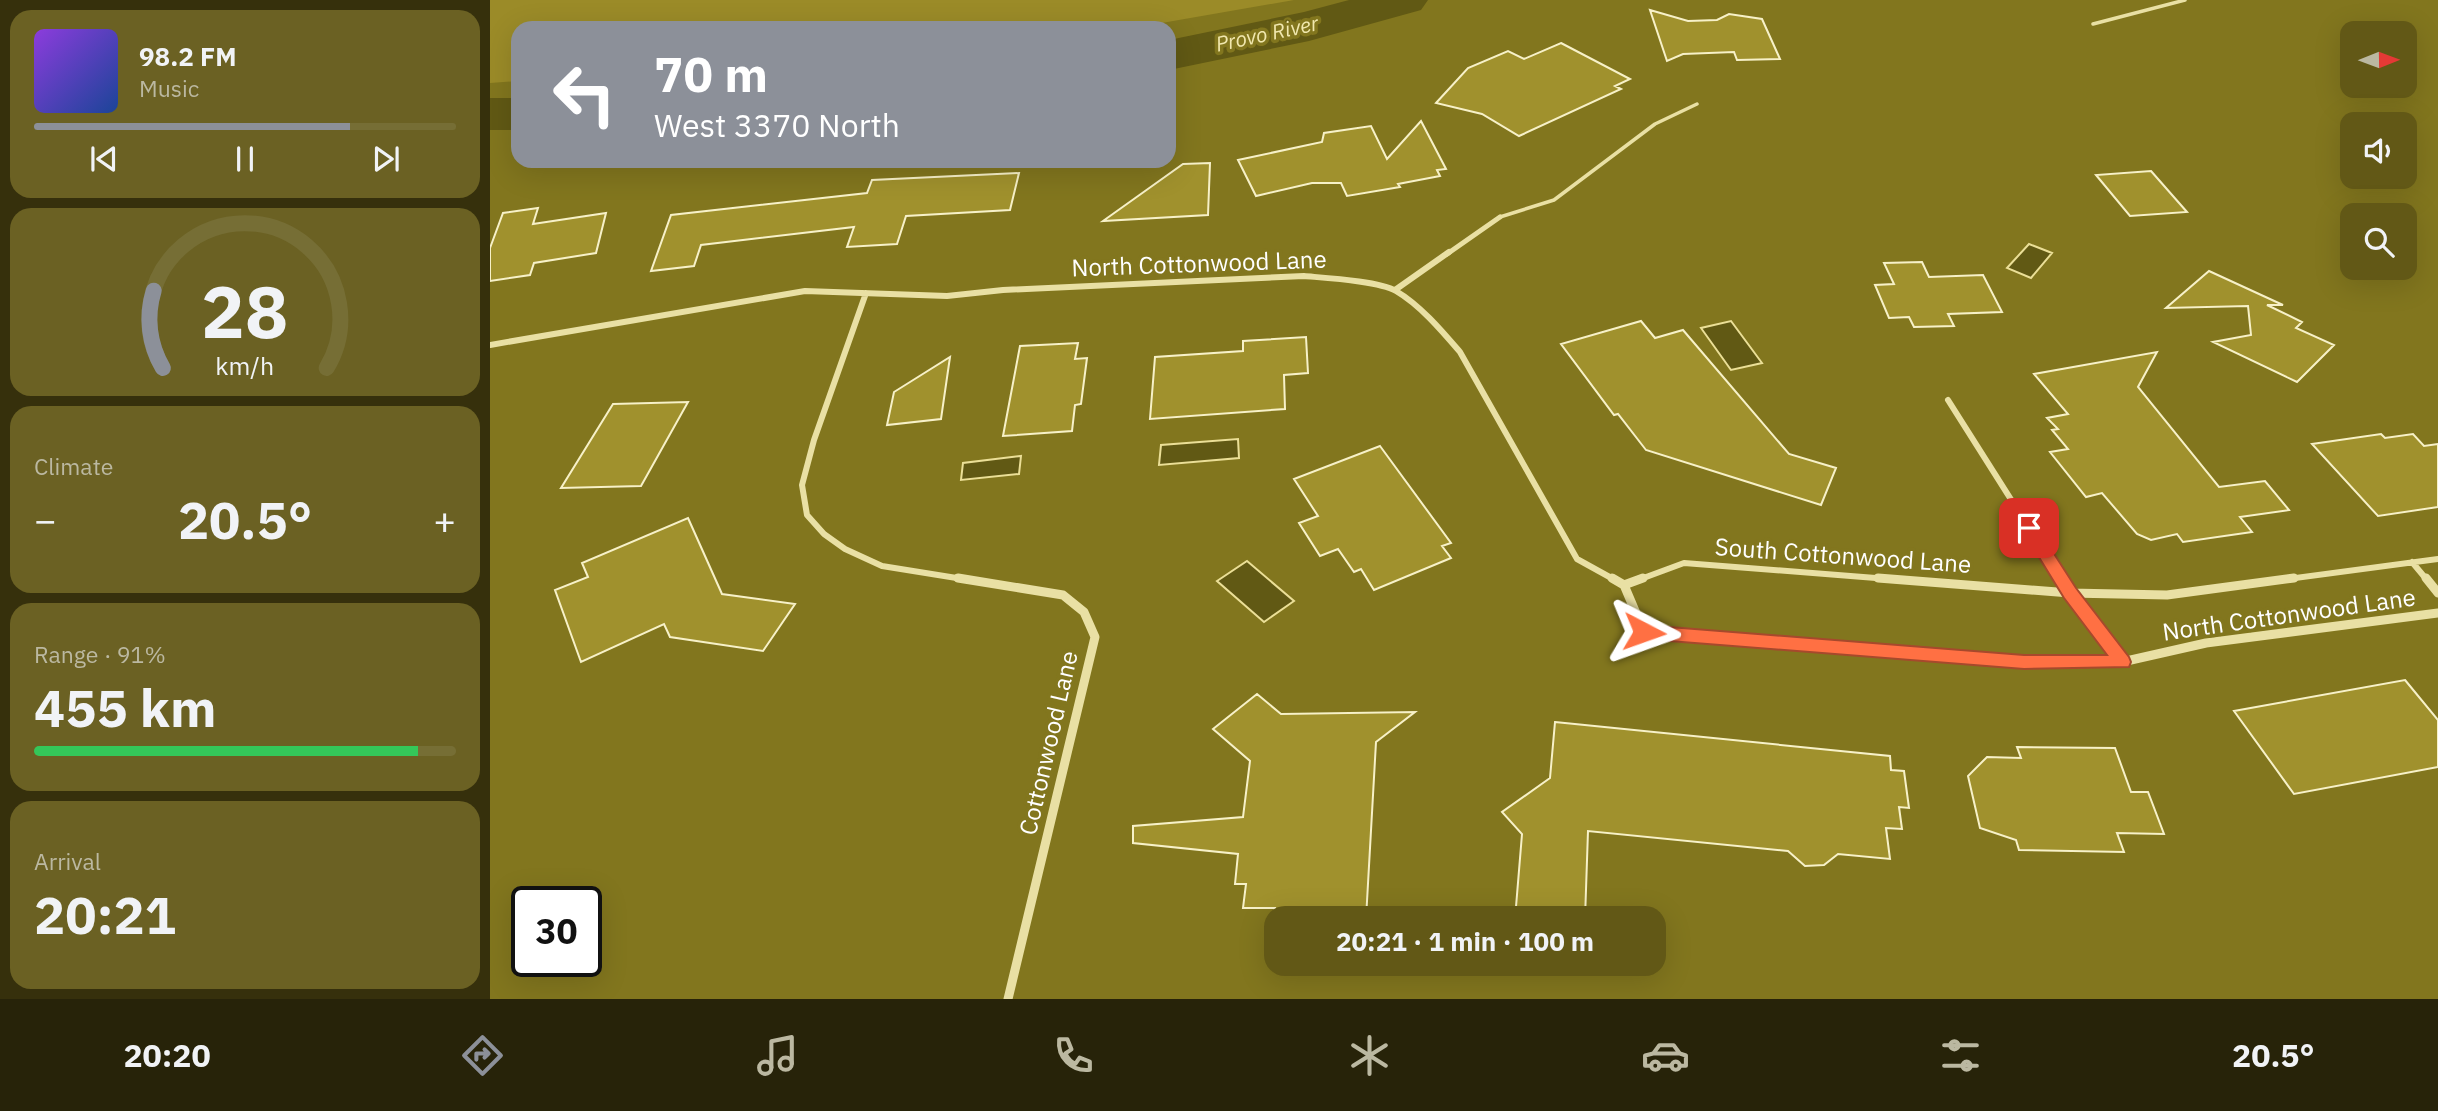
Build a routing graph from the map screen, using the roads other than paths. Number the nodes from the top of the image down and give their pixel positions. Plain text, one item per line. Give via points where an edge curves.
1 (2185, 0) edge
2 (2093, 24) dead end
3 (1697, 104) dead end
4 (1500, 217) joint
5 (1395, 290) junction
6 (866, 293) junction
7 (490, 345) edge
8 (1948, 400) dead end
9 (2438, 559) edge
10 (2412, 562) junction
11 (1624, 585) junction
12 (2070, 593) junction
13 (2438, 593) edge
14 (2438, 613) edge
15 (2122, 662) junction
16 (1007, 999) edge

1 - 2 lane
3 - 4 lane via 1655,124 1554,200
4 - 5 street
5 - 6 street, North Cottonwood Lane via 1304,276 947,296
5 - 11 street, North Cottonwood Lane via 1460,352 1577,559
6 - 7 street, North Cottonwood Lane via 805,291
6 - 16 street, Cottonwood Lane via 802,485 807,515 845,549 882,566 1063,595 1080,604 1095,637
8 - 12 street
9 - 10 street, South Cottonwood Lane
10 - 12 street, South Cottonwood Lane via 2167,595
10 - 13 street
11 - 12 street, South Cottonwood Lane via 1684,563
11 - 15 street, North Cottonwood Lane via 1644,632 2024,662
12 - 15 street
14 - 15 street, North Cottonwood Lane via 2206,643

